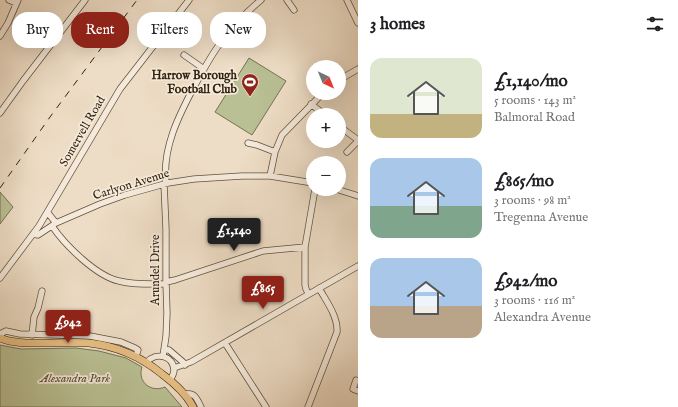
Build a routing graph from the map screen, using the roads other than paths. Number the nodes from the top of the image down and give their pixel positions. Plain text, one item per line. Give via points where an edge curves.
1 (9, 0) edge
2 (85, 0) edge
3 (189, 0) edge
4 (261, 0) edge
5 (287, 0) edge
6 (347, 0) edge
7 (17, 2) edge
8 (294, 10) dead end
9 (358, 23) edge
10 (0, 36) edge
11 (184, 55) dead end
12 (204, 69) junction
13 (358, 69) edge
14 (346, 76) edge
15 (315, 100) edge
16 (311, 104) junction
17 (316, 108) edge
18 (0, 113) edge
19 (346, 132) edge
20 (358, 141) edge
21 (248, 144) dead end
22 (275, 152) junction
23 (347, 152) dead end
24 (270, 176) junction
25 (306, 182) edge
26 (165, 183) junction
27 (346, 192) edge
28 (314, 196) edge
29 (358, 196) edge
30 (48, 213) junction
31 (54, 225) junction
32 (33, 234) junction
33 (305, 247) junction
34 (358, 266) edge
35 (0, 278) edge
36 (166, 283) junction
37 (319, 288) junction
38 (42, 291) dead end
39 (308, 294) junction
40 (32, 335) junction
41 (0, 338) edge
42 (225, 343) junction
43 (164, 349) junction
44 (136, 356) junction
45 (163, 356) junction
46 (147, 362) junction
47 (185, 365) junction
48 (174, 368) junction
49 (170, 380) junction
50 (356, 380) dead end
51 (358, 391) edge
52 (184, 394) junction
53 (193, 407) edge
54 (202, 407) edge
55 (266, 407) edge
56 (308, 407) edge

1 - 7 street
2 - 18 street
3 - 30 street, Somervell Road via 115,96
4 - 12 street, Arundel Drive via 226,36
5 - 8 street
6 - 9 street
7 - 10 street
11 - 12 street
12 - 26 street, Arundel Drive via 184,106 173,134 167,157
13 - 14 street
15 - 16 street
16 - 17 street
16 - 22 street via 282,135
19 - 20 street
20 - 23 street
21 - 22 street
22 - 24 street
24 - 25 street, Carlyon Avenue
24 - 26 street, Carlyon Avenue via 194,179
26 - 31 street, Carlyon Avenue via 100,204
26 - 36 street, Arundel Drive
27 - 29 street
28 - 33 street
30 - 31 street
30 - 32 street, Somervell Road
31 - 32 street, Carlyon Avenue via 38,235
31 - 36 street via 58,235 75,252 109,278 127,283
32 - 35 street, Somervell Road
33 - 36 street via 264,252
33 - 39 street via 305,285
34 - 37 street
36 - 43 street, Arundel Drive via 167,321
37 - 39 street
37 - 56 street via 338,326
38 - 40 street via 34,317
39 - 42 street
40 - 41 street via 3,332
40 - 44 street via 105,338 135,348 138,350
41 - 44 main road via 30,343 88,343
42 - 47 street
42 - 55 street
43 - 45 street, Arundel Drive
43 - 47 street via 169,350
44 - 46 main road
45 - 46 street via 153,357
45 - 48 street
46 - 49 main road
47 - 48 street
48 - 49 street
49 - 52 main road
50 - 51 street via 353,389
52 - 53 main road
52 - 54 street via 192,394

